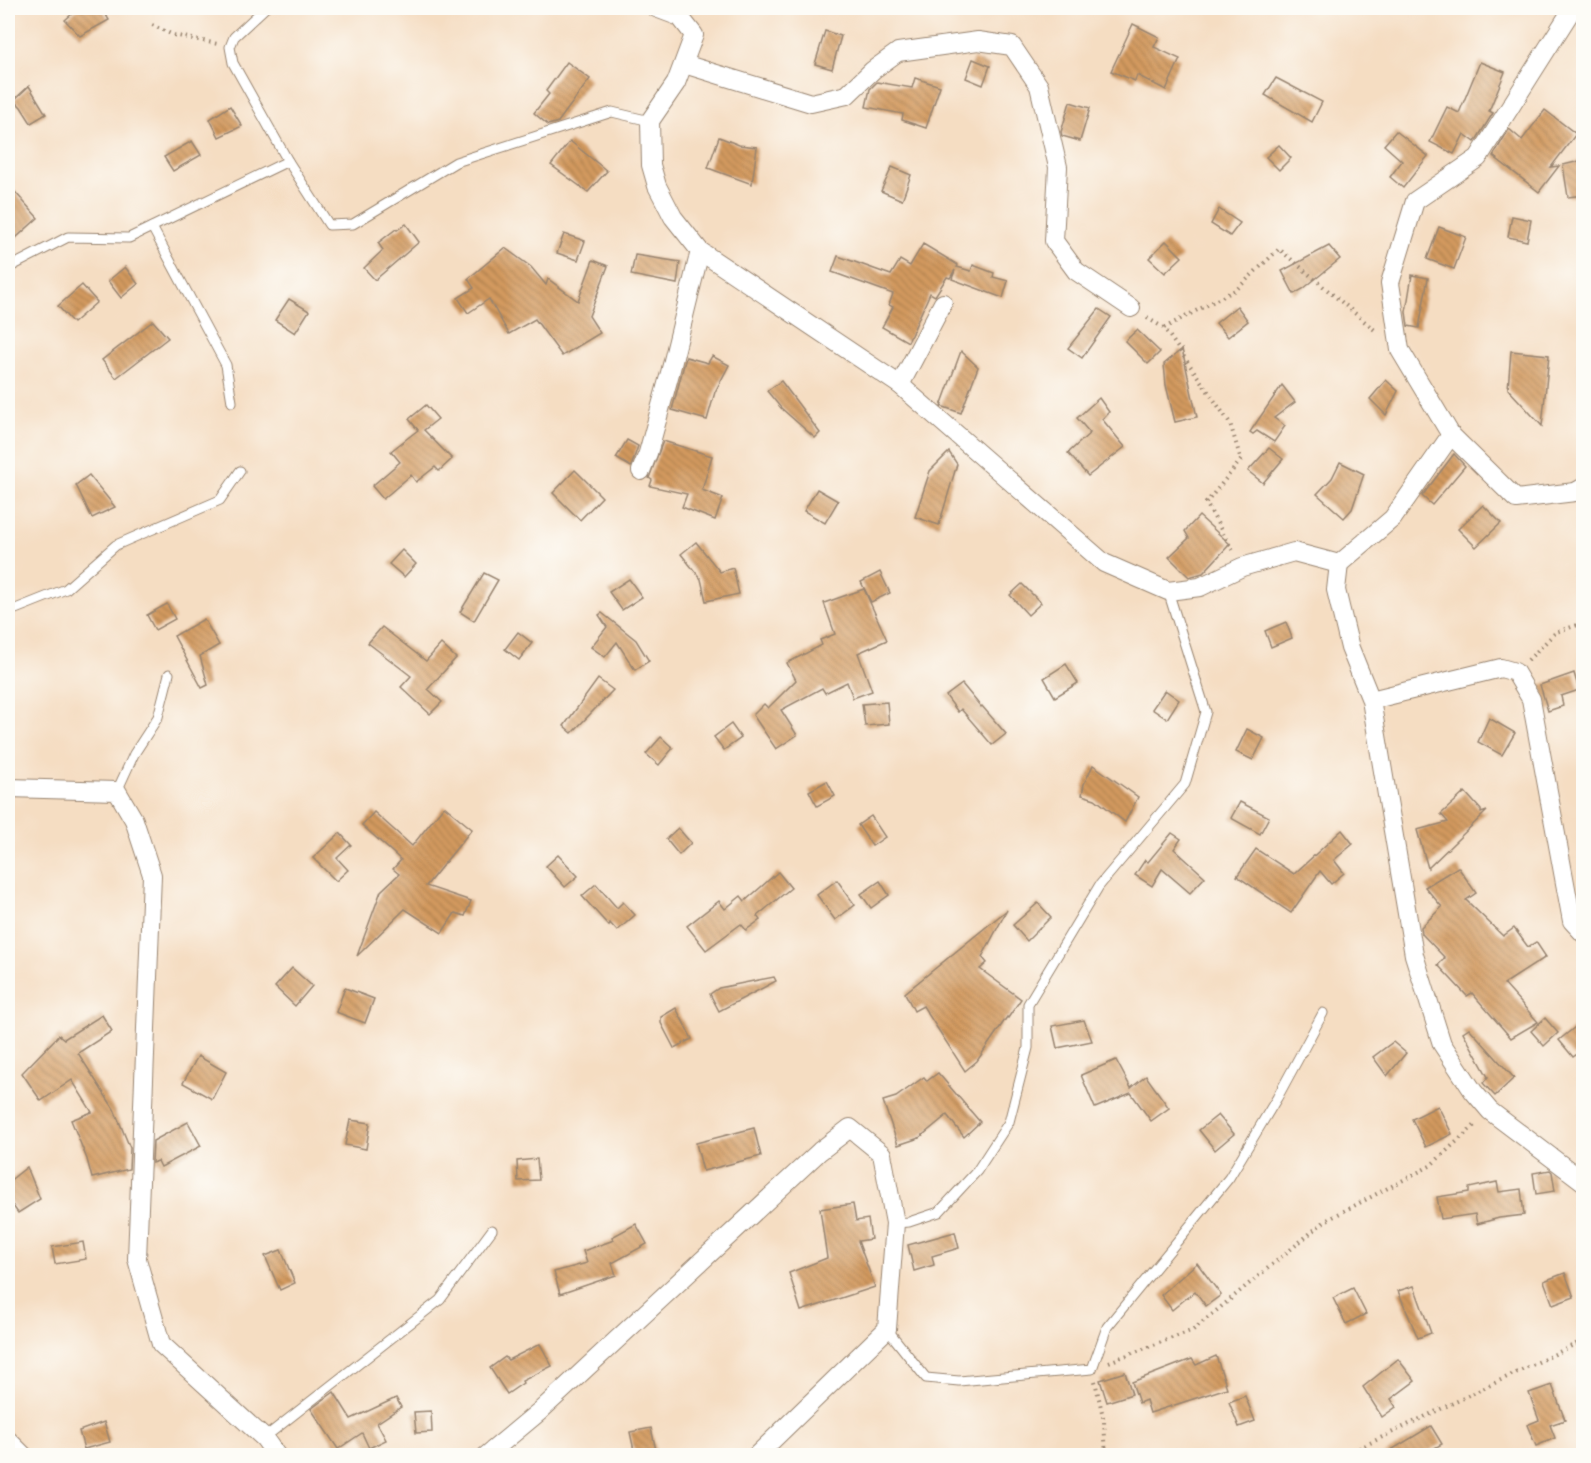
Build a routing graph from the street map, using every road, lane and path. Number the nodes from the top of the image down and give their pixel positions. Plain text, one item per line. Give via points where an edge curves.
1 (265, 8) edge
2 (657, 8) edge
3 (1573, 8) edge
4 (152, 25) dead end
5 (230, 47) junction
6 (684, 64) junction
7 (650, 121) junction
8 (288, 161) junction
9 (152, 227) junction
10 (700, 251) junction
11 (8, 268) edge
12 (943, 303) dead end
13 (1131, 308) dead end
14 (1400, 350) junction
15 (900, 385) junction
16 (232, 402) dead end
17 (1451, 435) junction
18 (240, 471) dead end
19 (641, 471) dead end
20 (1584, 487) edge
21 (1339, 564) junction
22 (1242, 567) junction
23 (1168, 591) junction
24 (8, 612) edge
25 (1584, 623) edge
26 (1515, 672) junction
27 (169, 674) dead end
28 (1371, 700) junction
29 (8, 788) edge
30 (117, 791) junction
31 (1584, 934) edge
32 (1323, 1013) dead end
33 (1490, 1111) junction
34 (1584, 1182) edge
35 (895, 1223) junction
36 (492, 1230) dead end
37 (887, 1329) junction
38 (1584, 1340) edge
39 (1092, 1369) junction
40 (264, 1438) junction
41 (277, 1455) edge
42 (486, 1455) edge
43 (756, 1455) edge
44 (1106, 1455) edge
45 (1343, 1455) edge

1 - 5 lane via 234,37
2 - 6 street via 680,17 694,35
3 - 14 street via 1478,158 1415,201 1390,283
4 - 5 path via 173,35
5 - 8 lane via 233,63
6 - 7 street
6 - 13 street via 811,102 847,95 898,52 978,41 1012,46 1039,86 1058,167 1054,241 1076,271
7 - 8 lane via 612,112 456,162 353,224 329,225
7 - 10 street via 651,165 657,186 673,217
8 - 9 lane
9 - 11 lane via 129,238 68,237
9 - 16 lane via 226,365
10 - 15 street
10 - 19 street
12 - 15 street
14 - 17 street
14 - 22 path via 1279,249 1237,288 1164,328 1230,423 1241,460 1206,503
15 - 23 street via 1104,563
17 - 20 street via 1516,499 1575,492
17 - 21 street via 1393,518
18 - 24 lane via 219,500 116,545 66,589
21 - 22 street via 1294,552
21 - 28 street via 1336,590 1350,648
22 - 23 street via 1200,587
23 - 35 lane via 1206,712 1185,784 1099,886 1028,1004 1028,1048 1009,1122 977,1171 939,1212
25 - 26 path via 1556,632
26 - 28 street via 1501,668
26 - 31 street via 1531,699 1572,921
27 - 30 lane via 158,717 134,754
28 - 33 street via 1414,955 1443,1044
29 - 30 street
30 - 40 street via 134,820 152,875 137,1259 161,1344
32 - 39 lane via 1229,1178 1107,1327
33 - 34 street
33 - 39 path via 1430,1166 1325,1221 1193,1330
35 - 37 street
35 - 42 street via 882,1154 850,1128 820,1151 540,1411
36 - 40 lane via 440,1300
37 - 39 lane via 927,1378 958,1381
37 - 43 street
38 - 45 path
39 - 44 path via 1104,1421
40 - 41 street

